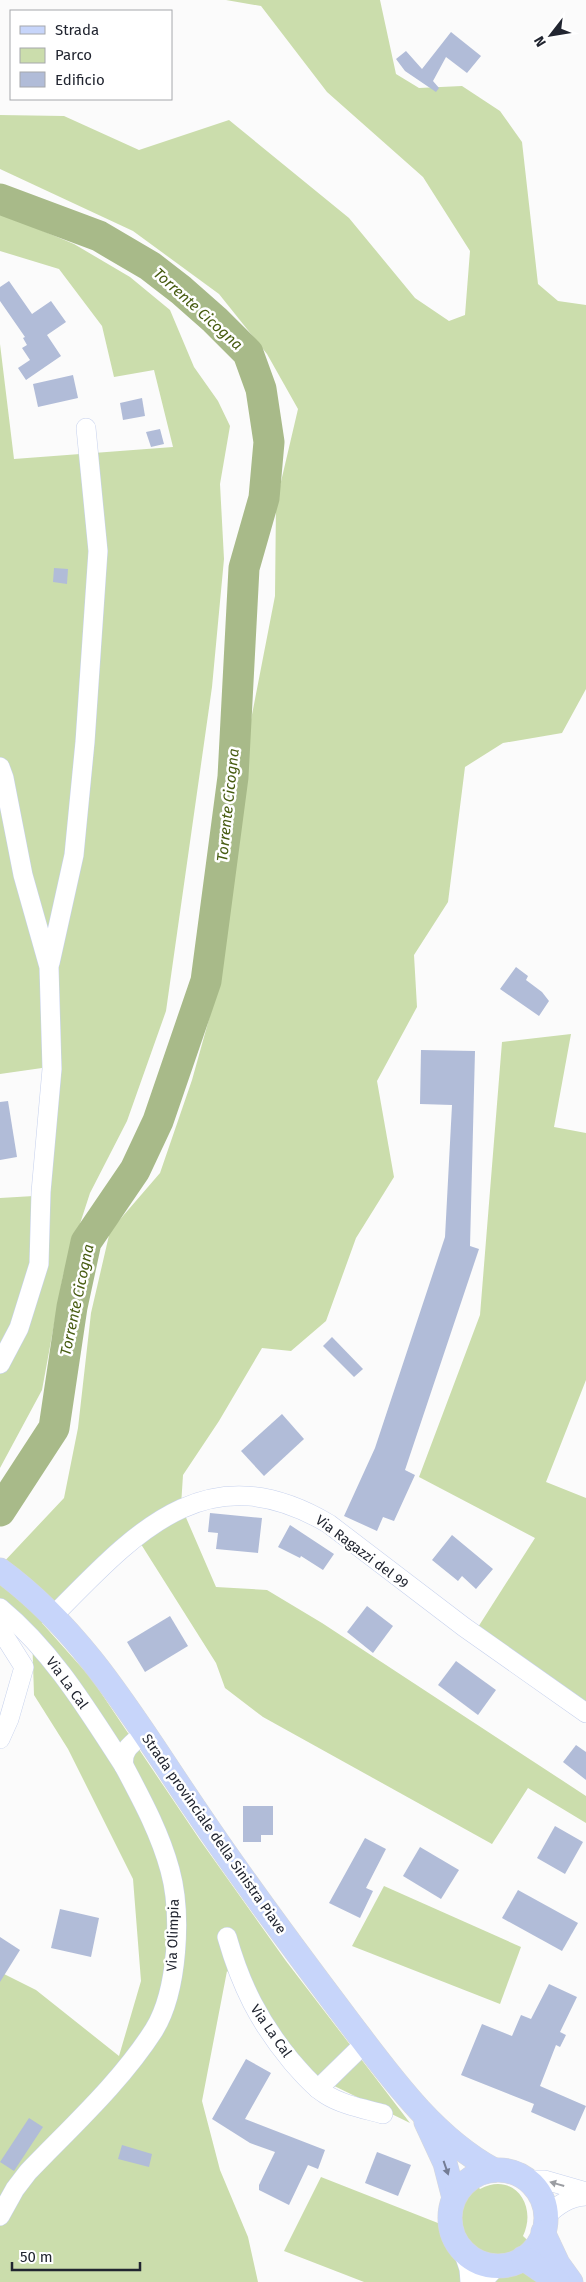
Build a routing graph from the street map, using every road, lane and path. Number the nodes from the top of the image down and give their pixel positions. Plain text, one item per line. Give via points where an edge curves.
1 (86, 428) dead end
2 (0, 767) edge
3 (49, 967) junction
4 (0, 1364) edge
5 (5, 1573) edge
6 (0, 1608) edge
7 (53, 1616) junction
8 (0, 1629) edge
9 (586, 1713) edge
10 (145, 1734) junction
11 (0, 1739) edge
12 (124, 1766) junction
13 (227, 1936) dead end
14 (365, 2044) junction
15 (318, 2089) junction
16 (419, 2109) junction
17 (383, 2114) dead end
18 (494, 2170) junction
19 (528, 2180) junction
20 (586, 2192) edge
21 (586, 2196) edge
22 (454, 2198) junction
23 (0, 2216) edge
24 (544, 2224) junction
25 (463, 2251) junction
26 (523, 2258) junction
27 (490, 2274) edge
28 (470, 2282) edge
29 (558, 2282) edge
30 (571, 2282) edge

1 - 3 street via 98,551 85,742 74,855
2 - 3 street via 23,875
3 - 4 street via 52,1069 41,1192 39,1264 19,1328
5 - 7 main road, Strada provinciale della Sinistra Piave
6 - 12 street, Via La Cal via 50,1657
7 - 9 street, Via Ragazzi del 99 via 126,1544 178,1509 194,1502 223,1498 276,1501 329,1524 464,1627
7 - 10 main road, Strada provinciale della Sinistra Piave via 96,1664
8 - 11 street, Via La Cal via 24,1667
10 - 12 street via 127,1749
10 - 14 main road, Strada provinciale della Sinistra Piave via 195,1810
12 - 23 street, Via Olimpia via 158,1834 171,1872 175,1941 166,2003 155,2028 122,2072 28,2172
13 - 15 street, Via La Cal via 242,1985 257,2014 285,2053
14 - 15 street
14 - 16 main road, Strada provinciale della Sinistra Piave
15 - 17 street, Via La Cal via 332,2098
16 - 18 main road via 468,2154
16 -> 22 main road via 445,2164
18 - 19 main road via 506,2170
18 - 22 main road via 477,2174 463,2184
20 -> 19 street via 545,2180
19 - 24 main road via 543,2202
21 - 24 street via 558,2205
22 - 25 main road via 450,2226
24 - 26 main road via 536,2247
24 - 30 main road via 558,2264
25 - 27 main road
25 - 28 street
26 - 27 main road
26 - 29 main road

